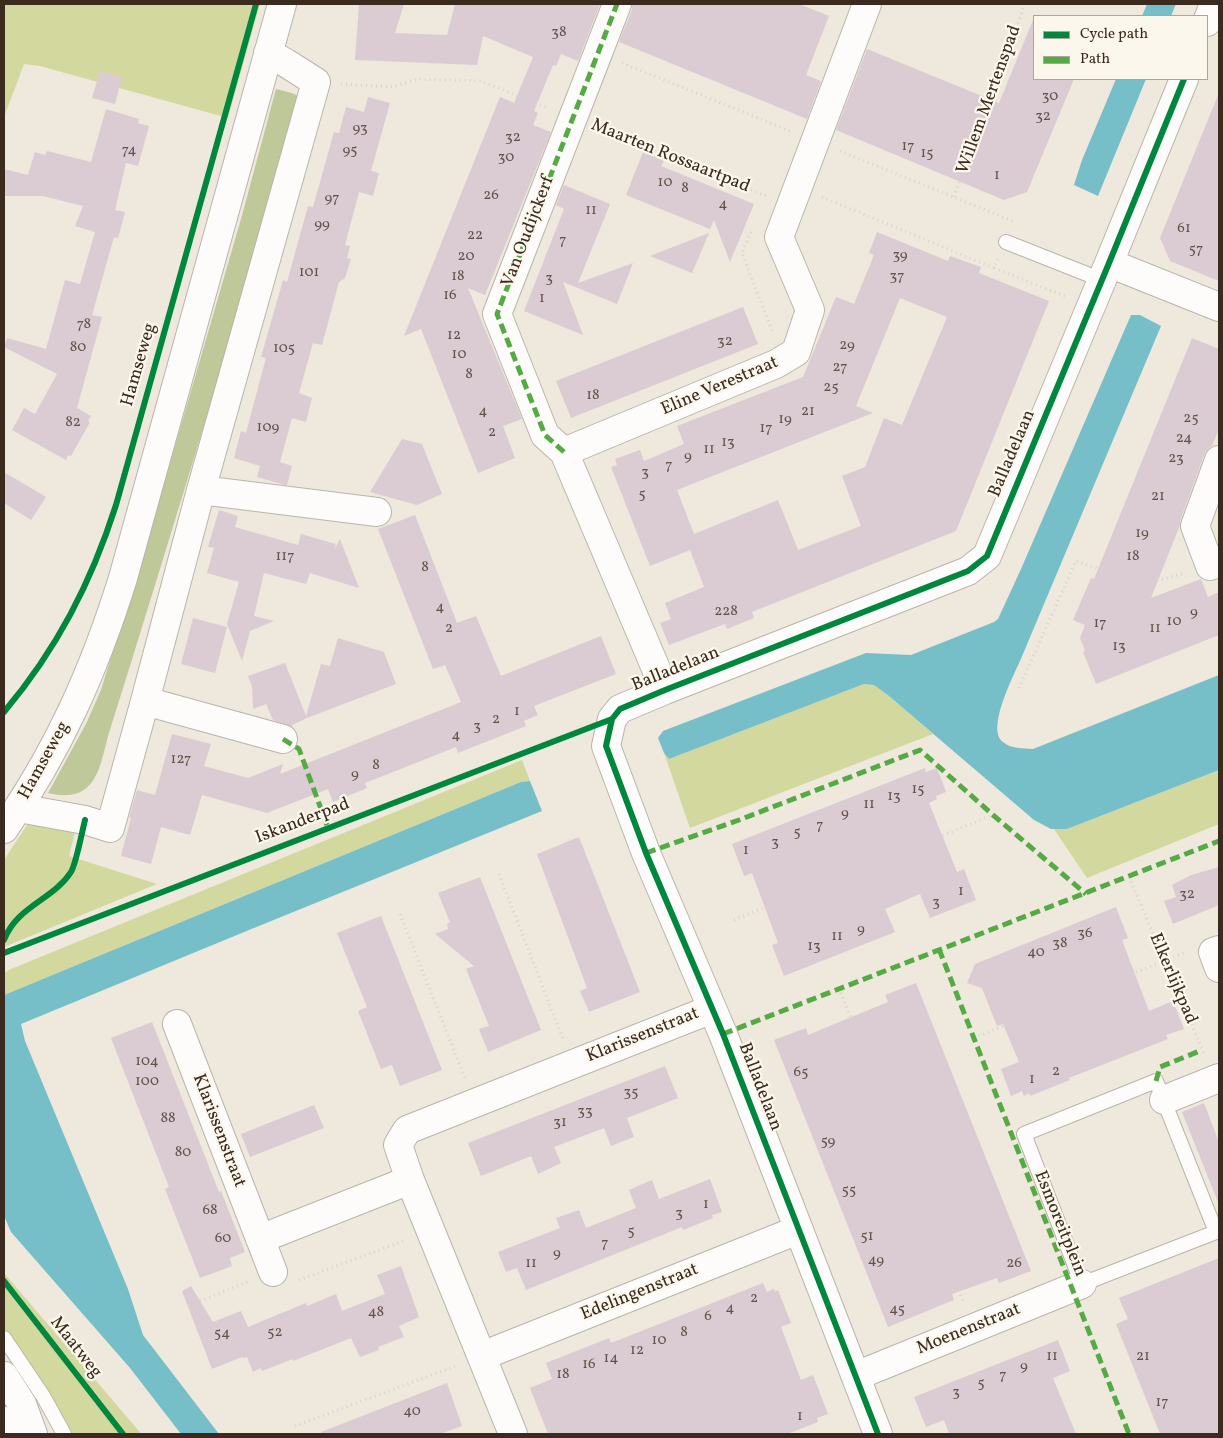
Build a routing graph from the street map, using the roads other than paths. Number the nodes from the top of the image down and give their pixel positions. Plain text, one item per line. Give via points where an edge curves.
1 (282, 4) edge
2 (618, 4) edge
3 (867, 4) edge
4 (1214, 4) edge
5 (1208, 19) edge
6 (277, 58) junction
7 (1184, 80) edge
8 (1006, 242) road end
9 (1106, 272) junction
10 (1219, 306) edge
11 (564, 452) junction
12 (1219, 460) edge
13 (201, 490) junction
14 (377, 512) dead end
15 (1215, 565) edge
16 (665, 690) junction
17 (145, 701) junction
18 (283, 739) dead end
19 (9, 814) edge
20 (1219, 950) edge
21 (1219, 968) edge
22 (712, 1009) junction
23 (177, 1024) dead end
24 (1217, 1079) edge
25 (1164, 1100) junction
26 (410, 1180) junction
27 (798, 1230) junction
28 (260, 1238) junction
29 (273, 1272) road end
30 (1082, 1284) junction
31 (4, 1338) edge
32 (482, 1356) junction
33 (4, 1376) edge
34 (856, 1376) junction
35 (4, 1421) edge
36 (16, 1434) edge
37 (33, 1434) edge
38 (64, 1434) edge
39 (513, 1434) edge
40 (878, 1434) edge

1 - 6 street, Hamseweg
2 - 11 street, Van Oudijckerf via 497,314 545,435
3 - 11 street, Eline Verestraat via 779,237 810,310 796,352
4 - 5 street
6 - 13 street, Hamseweg via 316,82
6 - 19 street, Hamseweg via 108,626 79,698 46,764
7 - 9 street, Balladelaan
8 - 9 lane
9 - 10 street
9 - 16 street, Balladelaan via 987,556 968,571
11 - 16 street
12 - 15 street via 1195,526
13 - 14 street
13 - 17 street, Hamseweg
16 - 22 street, Balladelaan via 620,709 612,719 606,746 646,853
17 - 18 street
17 - 19 street, Hamseweg via 110,828 85,820
20 - 21 street via 1213,952
22 - 26 street, Klarissenstraat via 407,1130 398,1145
22 - 27 street, Balladelaan
23 - 28 street, Klarissenstraat
24 - 25 street
25 - 30 lane, Esmoreitplein via 1216,1232
25 - 30 lane, Esmoreitplein via 1156,1081 1024,1134
26 - 28 street
26 - 32 street, Klarissenstraat
27 - 32 street, Edelingenstraat
27 - 34 street, Balladelaan
28 - 29 street, Klarissenstraat
30 - 34 street, Moenenstraat
31 - 38 lane
32 - 39 street, Klarissenstraat
33 - 37 street via 22,1404
34 - 40 street, Balladelaan
35 - 36 street

